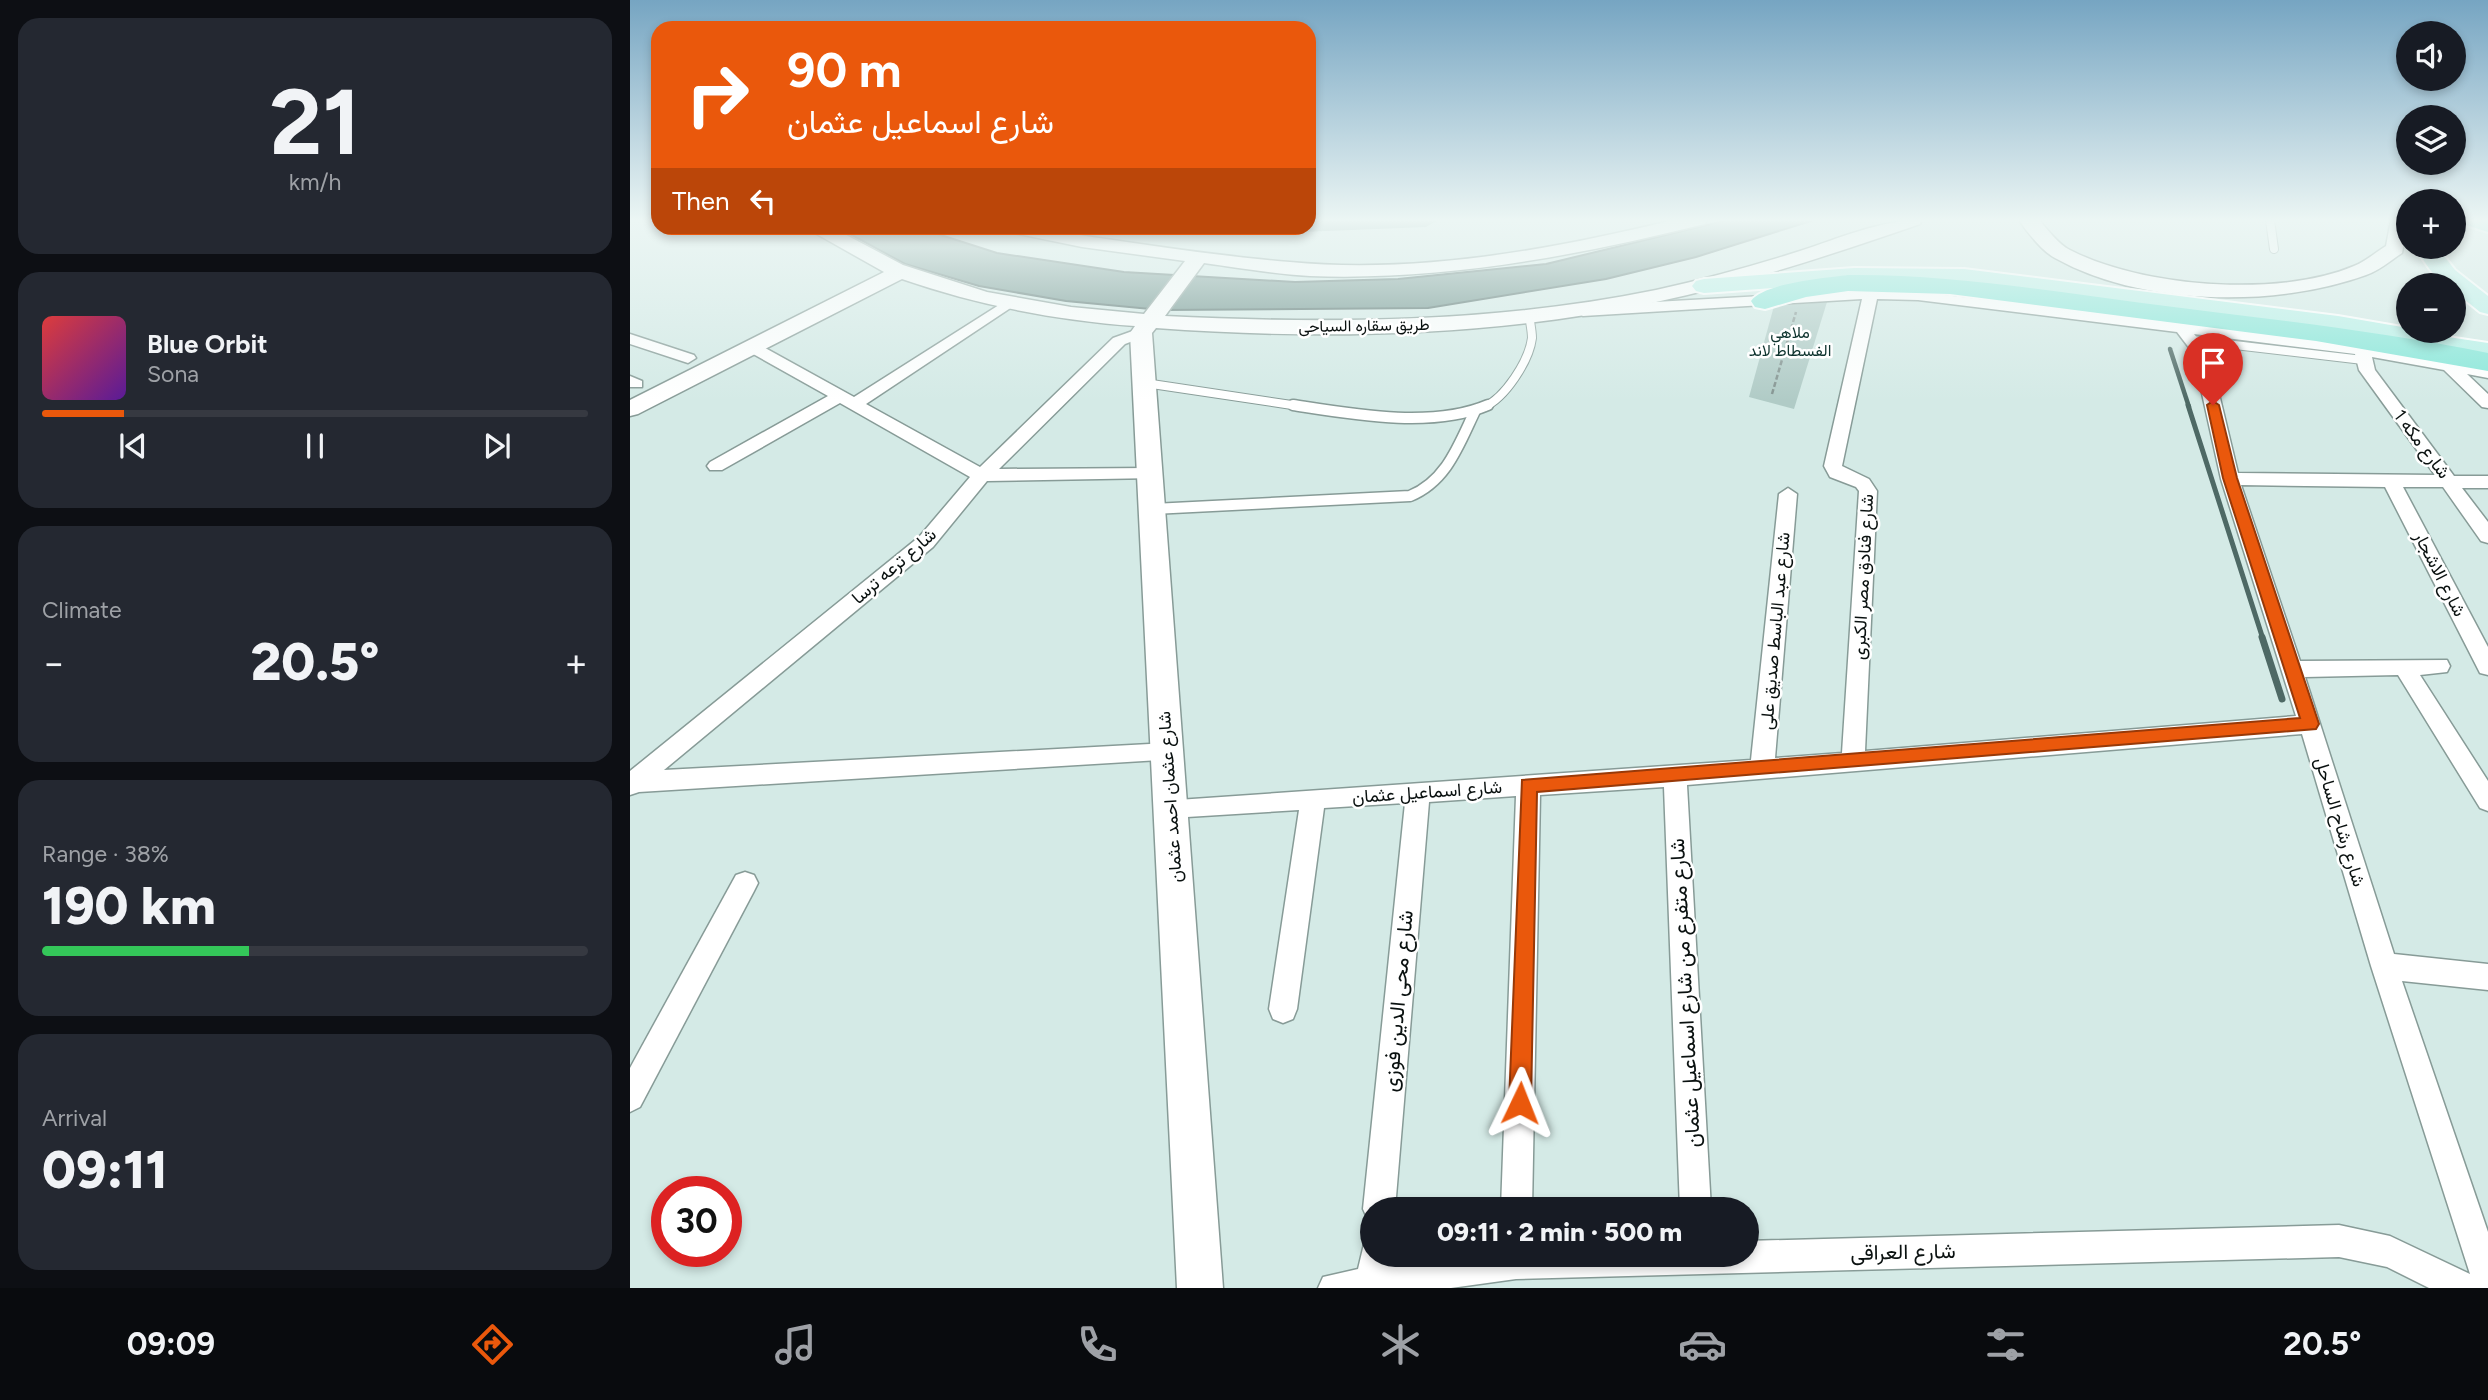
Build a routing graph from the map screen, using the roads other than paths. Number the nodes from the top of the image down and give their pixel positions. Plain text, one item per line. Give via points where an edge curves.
1 (844, 280) edge
2 (883, 280) edge
3 (932, 280) edge
4 (1181, 280) edge
5 (1725, 280) edge
6 (1785, 280) edge
7 (1997, 280) edge
8 (2136, 280) edge
9 (2321, 280) edge
10 (2453, 280) edge
11 (1704, 286) junction
12 (1871, 294) junction
13 (1765, 301) junction
14 (1010, 303) junction
15 (2488, 307) edge
16 (1564, 312) junction
17 (1529, 315) junction
18 (1149, 322) junction
19 (2186, 334) junction
20 (630, 339) edge
21 (752, 347) junction
22 (2488, 350) edge
23 (2362, 355) junction
24 (688, 358) junction
25 (2488, 362) edge
26 (2448, 365) junction
27 (2488, 373) edge
28 (1145, 383) junction
29 (632, 384) edge
30 (850, 399) junction
31 (2488, 403) edge
32 (630, 410) edge
33 (1475, 411) junction
34 (716, 466) dead end
35 (1150, 474) junction
36 (981, 475) junction
37 (2230, 478) junction
38 (2392, 481) junction
39 (2451, 482) junction
40 (2488, 482) edge
41 (1788, 494) dead end
42 (1152, 509) junction
43 (2488, 536) edge
44 (2439, 666) dead end
45 (2404, 667) junction
46 (2488, 667) edge
47 (2292, 669) junction
48 (2310, 724) junction
49 (1168, 752) junction
50 (1853, 761) junction
51 (1762, 769) junction
52 (1675, 776) junction
53 (632, 783) edge
54 (1528, 785) junction
55 (1418, 792) junction
56 (1313, 799) junction
57 (2488, 800) edge
58 (1171, 808) junction
59 (746, 883) dead end
60 (2384, 966) junction
61 (2488, 977) edge
62 (1283, 1009) dead end
63 (630, 1097) edge
64 (1380, 1197) edge
65 (1517, 1197) edge
66 (1695, 1197) edge
67 (1759, 1255) edge
68 (1374, 1268) edge
69 (2488, 1280) edge
70 (1200, 1288) edge
71 (1335, 1288) edge
72 (2464, 1288) edge

1 - 24 main road
2 - 21 main road
3 - 14 main road, طريق سقاره السياحى
4 - 18 main road
5 - 11 main road, طريق سقاره السياحى
6 - 11 main road
7 - 22 main road via 2338,323
8 - 9 main road via 2234,292
10 - 15 main road
11 - 16 main road, طريق سقاره السياحى
12 - 13 street
12 - 19 street via 1942,298
12 - 50 street, شارع فنادق مصر الكبرى via 1833,466 1836,473 1868,488
13 - 16 street
13 - 25 highway via 1830,284 1949,287 2353,337
14 - 18 main road, طريق سقاره السياحى
14 - 30 street
16 - 17 main road, طريق سقاره السياحى
17 - 18 main road, طريق سقاره السياحى via 1355,328
17 - 33 lane via 1532,337 1526,358 1496,402
18 - 28 main road, شارع عثمان احمد عثمان
18 - 36 street, شارع ترعه ترسا via 1119,341
19 - 23 street
19 - 37 street, شارع رشاح الساحل via 2201,352
20 - 24 street
21 - 30 street
21 - 32 main road
23 - 26 street
23 - 39 street, شارع مكه 1
24 - 29 main road
26 - 27 street
26 - 31 street
28 - 33 lane via 1364,416
28 - 35 main road, شارع عثمان احمد عثمان
30 - 34 street
30 - 36 street
33 - 42 lane via 1440,476 1424,492
35 - 36 street
35 - 42 main road, شارع عثمان احمد عثمان
36 - 53 street, شارع ترعه ترسا via 926,542
37 - 38 street
37 - 47 street, شارع رشاح الساحل
38 - 39 street
38 - 46 street, شارع الاشجار
39 - 40 street
39 - 43 street, شارع مكه 1
41 - 51 street, شارع عبد الباسط صديق على
42 - 49 main road, شارع عثمان احمد عثمان
44 - 45 street
45 - 47 street
45 - 57 street
47 - 48 street, شارع رشاح الساحل
48 - 50 street, شارع اسماعيل عثمان
48 - 60 street, شارع رشاح الساحل
49 - 53 street
49 - 58 main road, شارع عثمان احمد عثمان
50 - 51 street, شارع اسماعيل عثمان
51 - 52 street, شارع اسماعيل عثمان
52 - 54 street, شارع اسماعيل عثمان
52 - 66 street, شارع متفرع من شارع اسماعيل عثمان
54 - 55 street, شارع اسماعيل عثمان
54 - 65 street
55 - 56 street, شارع اسماعيل عثمان
55 - 64 street, شارع محى الدين فوزى
56 - 58 street, شارع اسماعيل عثمان
56 - 62 street
58 - 70 main road, شارع عثمان احمد عثمان
59 - 63 street
60 - 61 street
60 - 69 street, شارع رشاح الساحل
67 - 72 street, شارع العراقى via 2339,1241 2390,1252
68 - 71 street, شارع العراقى

